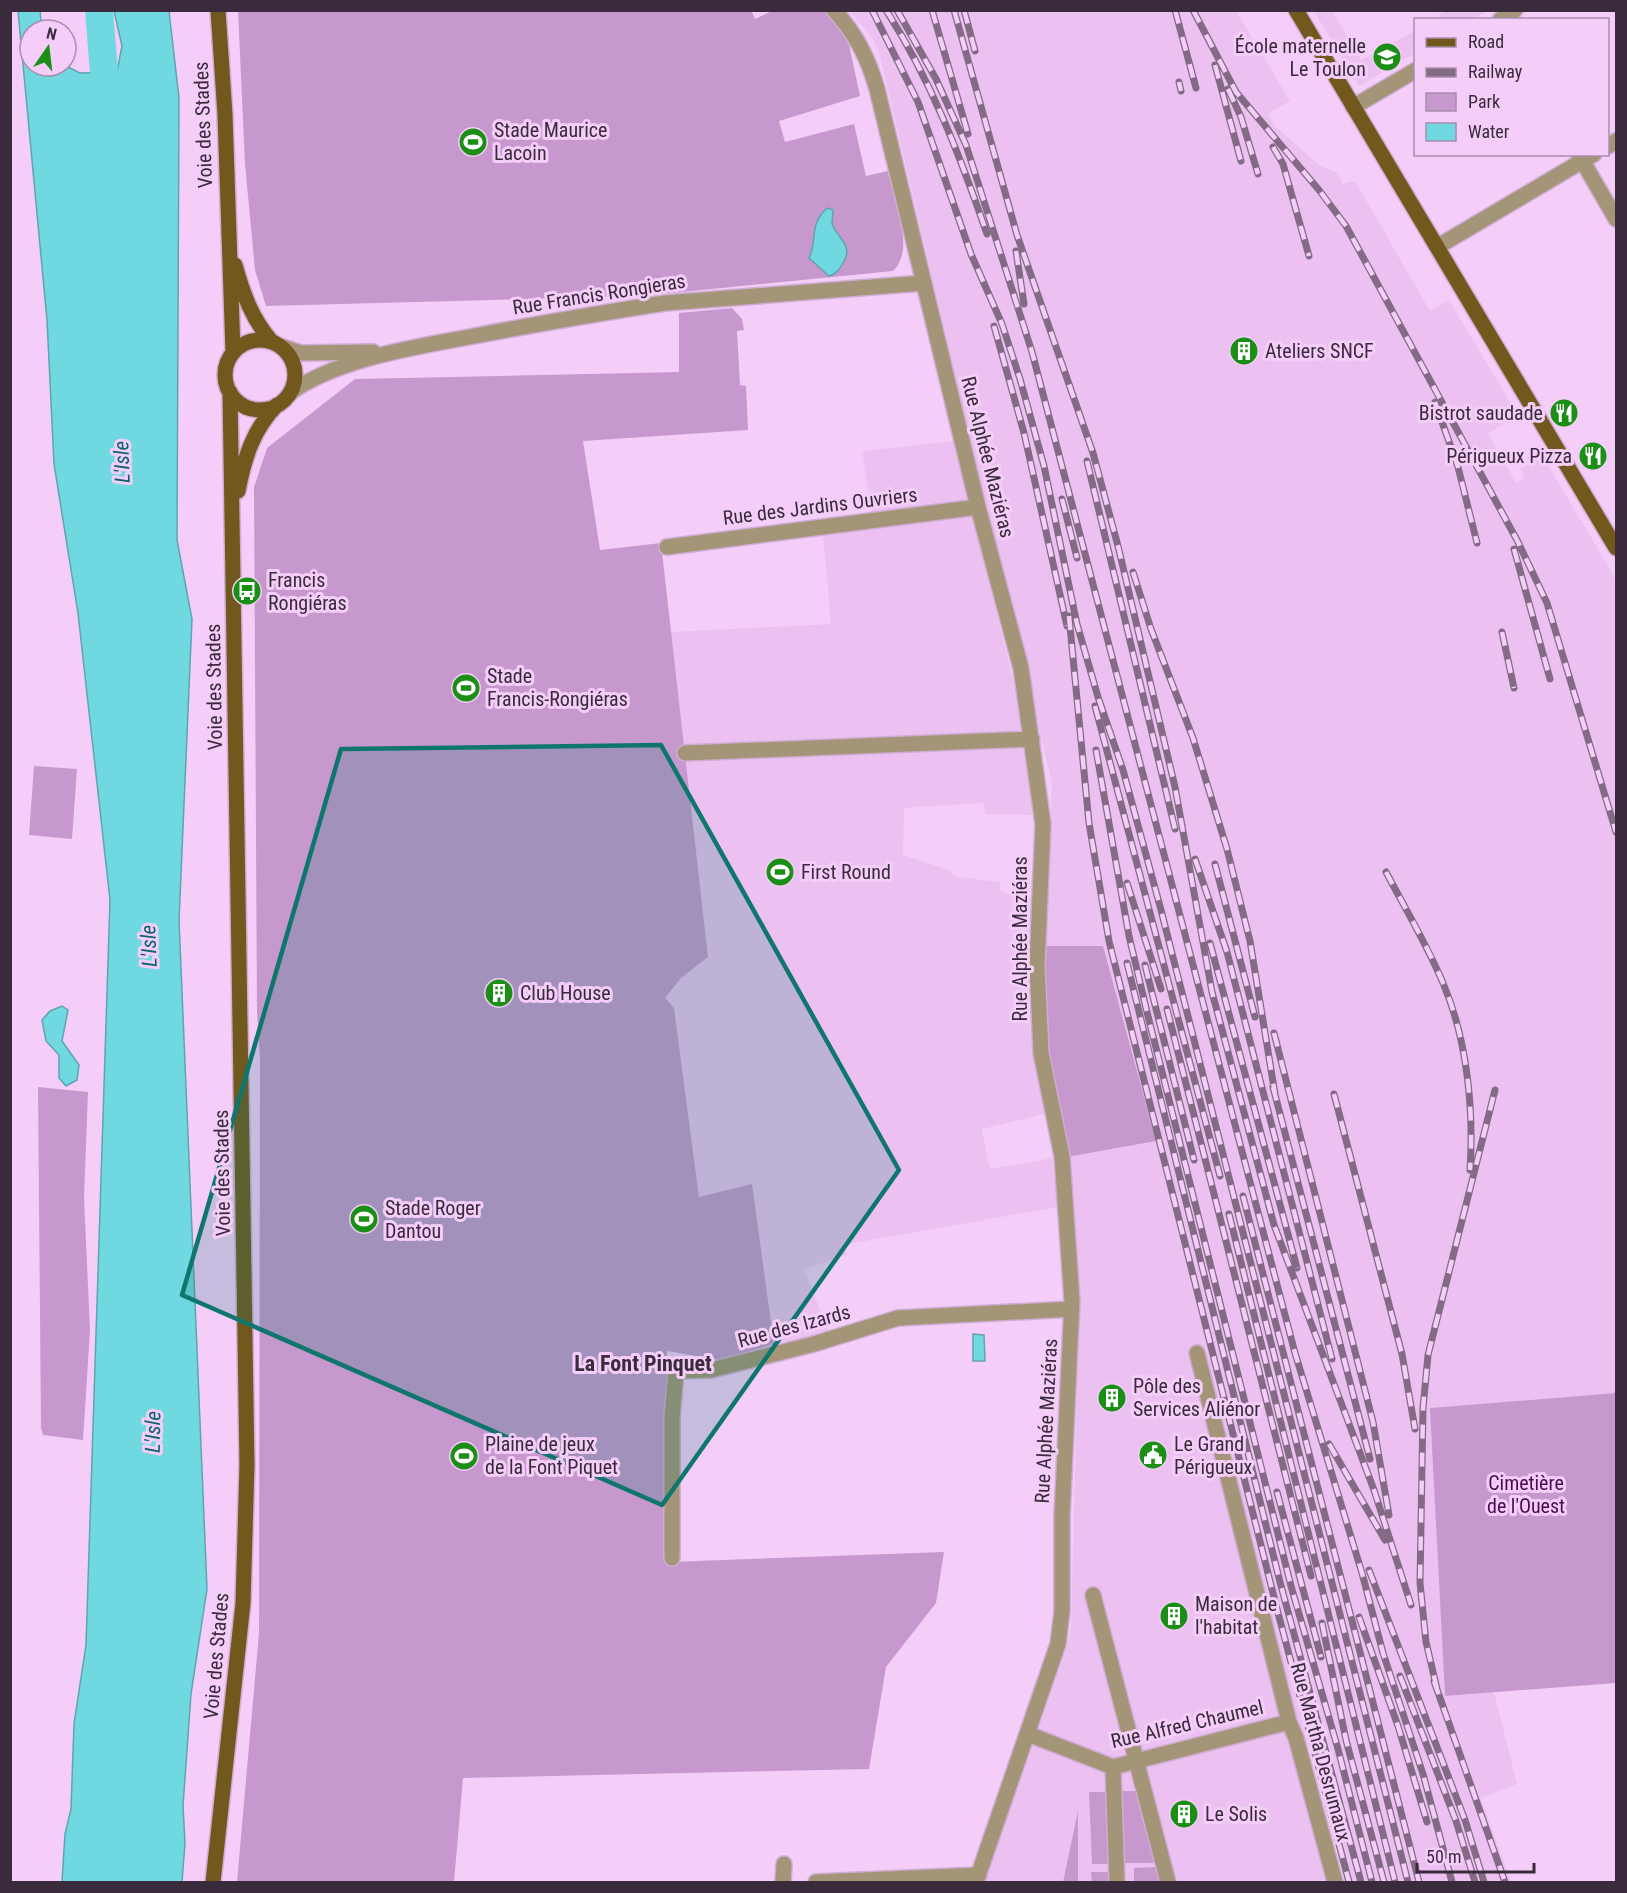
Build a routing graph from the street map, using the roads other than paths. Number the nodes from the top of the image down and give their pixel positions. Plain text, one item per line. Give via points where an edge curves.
1 (218, 10) edge
2 (834, 10) edge
3 (1296, 10) edge
4 (1515, 10) edge
5 (1502, 18) edge
6 (1414, 71) edge
7 (1353, 107) junction
8 (1585, 157) edge
9 (1617, 219) edge
10 (227, 239) junction
11 (1437, 248) junction
12 (924, 282) junction
13 (276, 344) junction
14 (391, 351) junction
15 (233, 352) junction
16 (230, 392) junction
17 (291, 392) junction
18 (277, 405) junction
19 (978, 507) junction
20 (232, 533) junction
21 (667, 547) dead end
22 (1617, 548) edge
23 (1032, 739) junction
24 (685, 753) dead end
25 (1072, 1309) junction
26 (1197, 1353) dead end
27 (672, 1558) dead end
28 (1093, 1595) dead end
29 (1289, 1722) junction
30 (1028, 1734) junction
31 (1137, 1762) junction
32 (1113, 1767) junction
33 (222, 1812) junction
34 (784, 1864) dead end
35 (977, 1879) edge
36 (213, 1882) edge
37 (220, 1882) edge
38 (783, 1882) edge
39 (816, 1882) edge
40 (1117, 1882) edge
41 (1168, 1882) edge
42 (1335, 1882) edge

1 - 10 main road, Voie des Stades
2 - 12 street, Rue Alphée Maziéras via 849,26 869,60
3 - 7 main road
4 - 5 street
6 - 7 street
7 - 11 main road
8 - 9 street
8 - 11 street
10 - 13 main road, Voie des Stades via 243,294 258,326
10 - 15 main road, Voie des Stades
11 - 22 main road
12 - 14 street, Rue Francis Rongieras via 664,303
12 - 19 street, Rue Alphée Maziéras
13 - 14 street via 302,353
13 - 15 main road via 251,341
13 - 17 main road via 287,353 295,372
14 - 17 street, Rue Francis Rongieras via 314,378
15 - 16 main road via 225,376
16 - 18 main road via 246,406 267,409
16 - 20 main road, Voie des Stades
17 - 18 main road
18 - 20 main road, Voie des Stades via 257,430 248,451
19 - 21 street, Rue des Jardins Ouvriers
19 - 23 street, Rue Alphée Maziéras via 1021,668
20 - 33 main road, Voie des Stades via 247,1465 243,1603
23 - 24 street
23 - 25 street, Rue Alphée Maziéras via 1043,824 1036,966 1041,1053 1062,1156
25 - 27 street, Rue des Izards via 898,1318 711,1370 676,1371 672,1417
25 - 30 street, Rue Alphée Maziéras via 1062,1516 1062,1611 1058,1644
26 - 29 street, Rue Martha Desrumaux
28 - 31 street
29 - 31 street, Rue Alfred Chaumel
29 - 42 street, Rue Martha Desrumaux
30 - 32 street, Rue Alfred Chaumel
30 - 35 street, Rue Alphée Maziéras
31 - 32 street, Rue Alfred Chaumel
31 - 41 street
32 - 40 street
33 - 36 main road, Voie des Stades
33 - 37 main road, Voie des Stades
34 - 38 street
35 - 39 street

